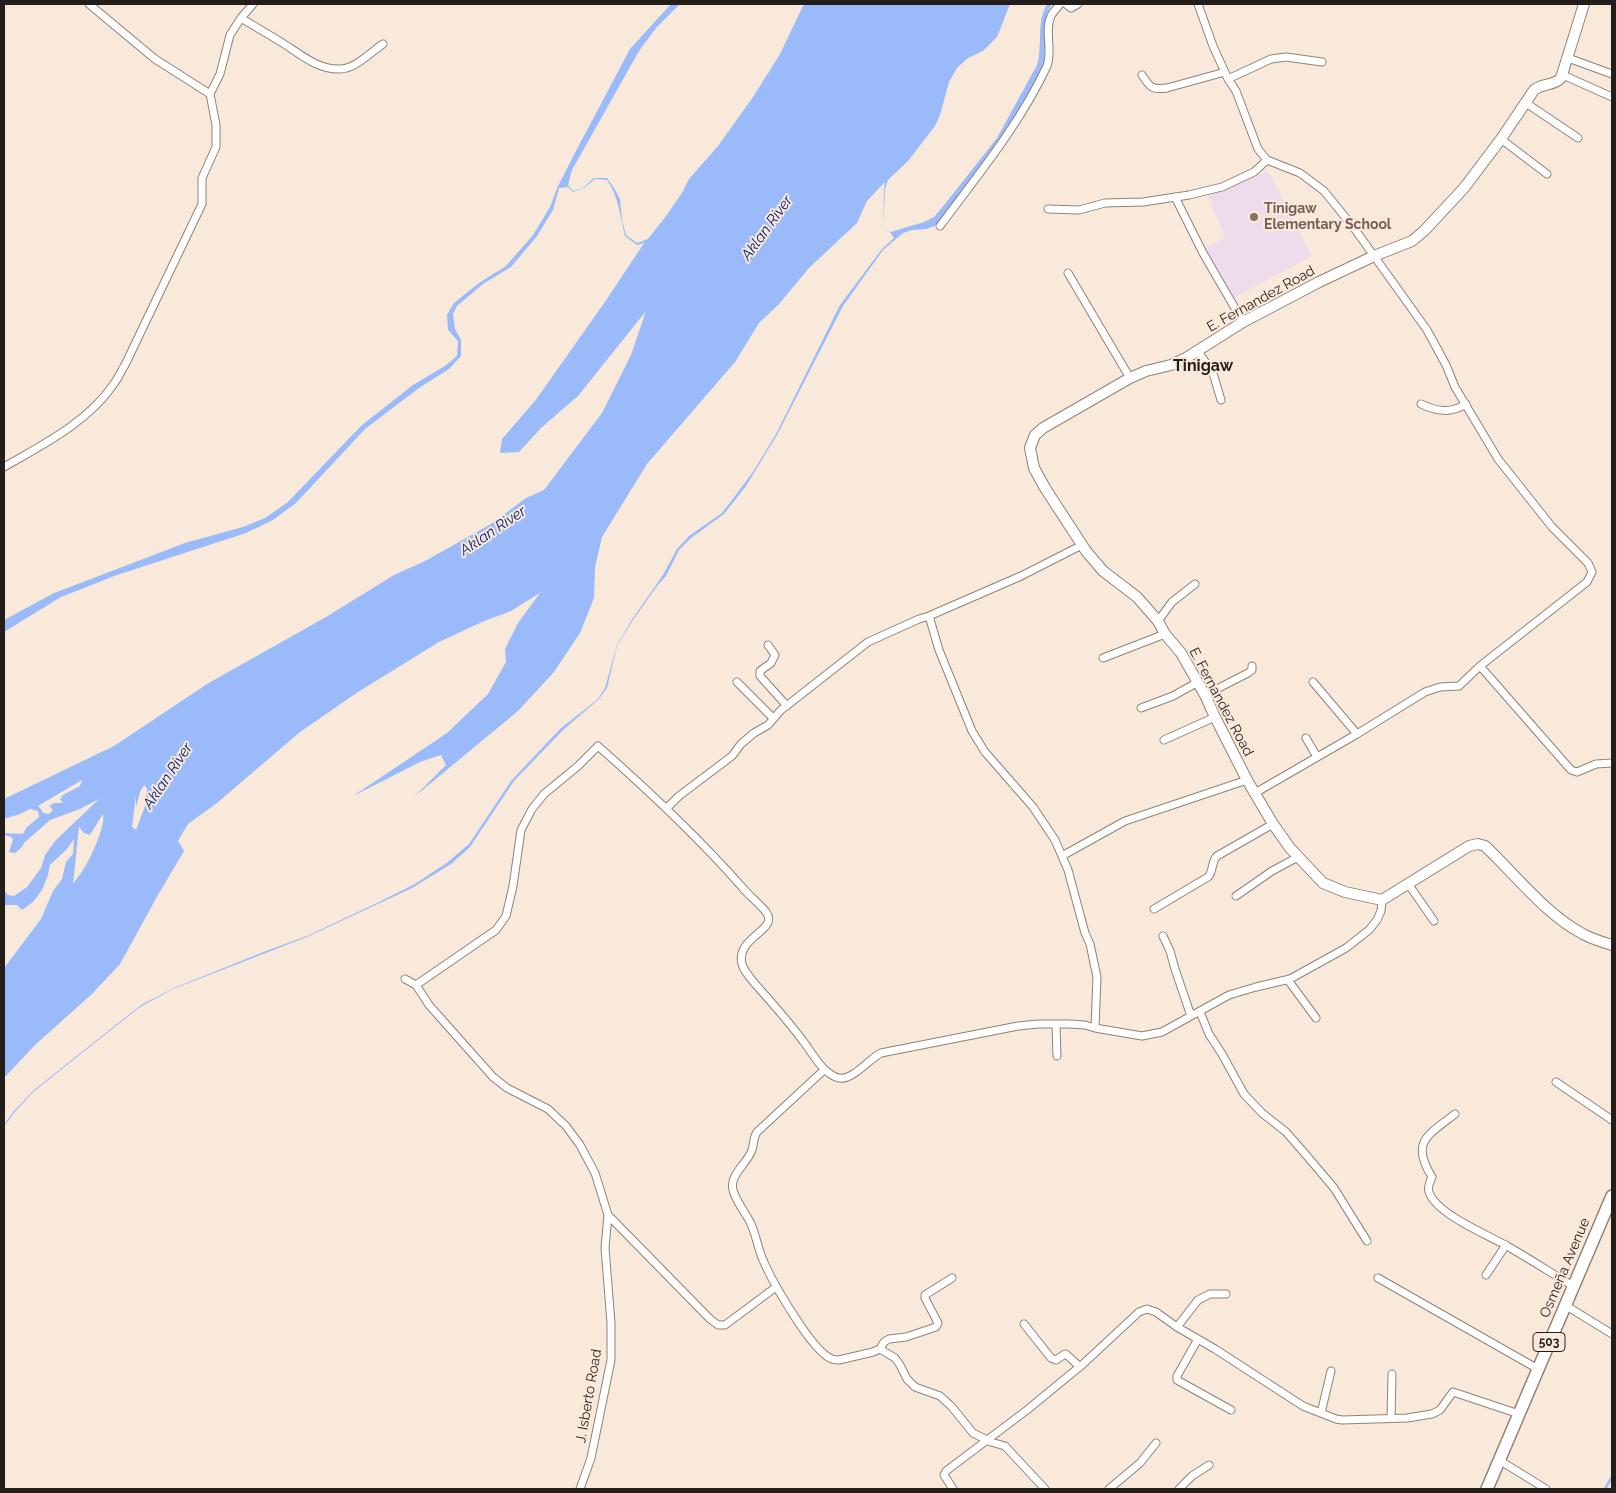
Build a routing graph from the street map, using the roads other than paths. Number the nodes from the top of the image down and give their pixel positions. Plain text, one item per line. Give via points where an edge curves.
1 (89, 4) edge
2 (253, 4) edge
3 (1060, 4) edge
4 (1066, 4) edge
5 (1078, 4) edge
6 (1198, 4) edge
7 (1584, 4) edge
8 (241, 18) junction
9 (383, 44) dead end
10 (1568, 58) junction
11 (1322, 62) dead end
12 (1225, 72) junction
13 (1612, 74) edge
14 (1142, 75) dead end
15 (1563, 75) junction
16 (1228, 79) junction
17 (210, 94) junction
18 (1612, 97) edge
19 (1526, 103) junction
20 (1578, 138) dead end
21 (1501, 139) junction
22 (1267, 160) junction
23 (1547, 174) dead end
24 (1175, 197) junction
25 (1048, 209) dead end
26 (940, 226) dead end
27 (1374, 256) junction
28 (1068, 273) dead end
29 (1243, 322) junction
30 (1198, 350) junction
31 (1130, 378) junction
32 (1221, 400) dead end
33 (1421, 404) dead end
34 (1466, 404) junction
35 (4, 468) edge
36 (1082, 545) junction
37 (1195, 584) dead end
38 (929, 616) junction
39 (1158, 622) junction
40 (1166, 634) junction
41 (768, 645) dead end
42 (1103, 658) dead end
43 (1252, 666) dead end
44 (1480, 666) junction
45 (737, 682) dead end
46 (1198, 682) junction
47 (1313, 682) dead end
48 (1205, 694) junction
49 (787, 706) junction
50 (1141, 708) dead end
51 (1215, 717) junction
52 (774, 718) junction
53 (1356, 734) junction
54 (1306, 738) dead end
55 (1164, 740) dead end
56 (1316, 757) junction
57 (1612, 763) edge
58 (1247, 780) junction
59 (1255, 792) junction
60 (667, 808) junction
61 (1273, 824) junction
62 (1062, 856) junction
63 (1298, 857) junction
64 (1409, 885) junction
65 (1236, 896) dead end
66 (1382, 900) junction
67 (1154, 909) dead end
68 (1434, 921) dead end
69 (1163, 936) dead end
70 (1612, 945) edge
71 (405, 979) dead end
72 (1288, 980) junction
73 (416, 985) junction
74 (1200, 1012) junction
75 (1191, 1016) junction
76 (1316, 1018) dead end
77 (1056, 1024) junction
78 (1095, 1028) junction
79 (1058, 1056) dead end
80 (824, 1070) junction
81 (1556, 1082) dead end
82 (1455, 1114) dead end
83 (1612, 1120) edge
84 (1612, 1196) edge
85 (608, 1214) junction
86 (1367, 1241) dead end
87 (1506, 1245) junction
88 (1486, 1275) dead end
89 (952, 1278) dead end
90 (1378, 1278) dead end
91 (776, 1286) junction
92 (1573, 1286) junction
93 (1226, 1294) dead end
94 (1565, 1305) junction
95 (1024, 1324) dead end
96 (1177, 1327) junction
97 (1612, 1334) edge
98 (1198, 1339) junction
99 (880, 1349) junction
100 (1080, 1367) junction
101 (1538, 1369) junction
102 (1331, 1371) dead end
103 (1392, 1374) dead end
104 (1231, 1410) dead end
105 (1321, 1413) junction
106 (1519, 1414) junction
107 (1392, 1418) junction
108 (986, 1440) junction
109 (1156, 1443) dead end
110 (1499, 1460) junction
111 (1209, 1465) dead end
112 (580, 1489) edge
113 (952, 1489) edge
114 (1046, 1489) edge
115 (1109, 1489) edge
116 (1180, 1489) edge
117 (1487, 1489) edge
118 (1546, 1489) edge

1 - 17 street via 155,59
2 - 8 street
3 - 26 street via 1051,17 1048,63 1038,84
4 - 5 street via 1071,8
6 - 12 street
7 - 10 street
8 - 9 street via 318,65 341,69
8 - 17 street via 230,35 220,74
10 - 13 street
10 - 15 street
11 - 16 street via 1270,59
12 - 14 street via 1157,90 1150,87
12 - 16 street
15 - 18 street
15 - 19 street, E. Fernandez Road via 1556,83 1538,87
16 - 22 street via 1236,91 1258,149
17 - 35 street via 216,125 216,148 202,178 202,204 125,365 113,386 73,425
19 - 20 street
19 - 21 street, E. Fernandez Road
21 - 23 street
21 - 27 street, E. Fernandez Road via 1464,188 1424,231 1412,241
22 - 24 street via 1254,172 1222,187
22 - 27 street via 1300,173 1324,191
24 - 25 street via 1105,203 1079,210
24 - 29 street
27 - 29 street, E. Fernandez Road
27 - 34 street via 1427,330
28 - 31 street
29 - 30 street, E. Fernandez Road
30 - 31 street, E. Fernandez Road via 1171,365
30 - 32 street via 1213,373
31 - 36 street, E. Fernandez Road via 1043,428 1035,435 1030,448 1034,468
33 - 34 street via 1440,412
34 - 44 street via 1514,481 1552,527 1588,563 1592,572 1587,582
36 - 38 street
36 - 39 street, E. Fernandez Road via 1103,571 1137,597
37 - 39 street via 1172,602
38 - 49 street via 868,642
38 - 62 street via 939,650 972,731 985,752 1033,807
39 - 40 street, E. Fernandez Road
40 - 42 street
40 - 46 street, E. Fernandez Road
41 - 49 street via 775,655 771,663 760,671 760,676
43 - 48 street via 1248,673
44 - 53 street via 1459,686 1425,692
44 - 57 street via 1572,770 1577,772 1596,764
45 - 52 street
46 - 48 street, E. Fernandez Road
46 - 50 street
47 - 53 street
48 - 51 street, E. Fernandez Road
49 - 52 street
51 - 55 street
51 - 58 street, E. Fernandez Road
52 - 60 street
53 - 56 street
54 - 56 street
56 - 59 street
58 - 59 street, E. Fernandez Road
58 - 62 street via 1125,821
59 - 61 street, E. Fernandez Road
60 - 73 street via 598,746 544,794 532,809 522,830 506,916 496,930
60 - 80 street via 767,913 766,927 745,945 741,953 742,966
61 - 63 street, E. Fernandez Road
61 - 67 street via 1217,856 1208,877
62 - 78 street via 1097,977
63 - 65 street
63 - 66 street, E. Fernandez Road via 1323,883 1345,892
64 - 66 street
64 - 68 street
64 - 70 street via 1469,846 1485,846 1566,923 1583,934
66 - 72 street via 1377,920 1369,930 1346,948
69 - 75 street
71 - 73 street
72 - 74 street via 1229,996
72 - 76 street
73 - 85 street via 429,1005 493,1077 548,1109 566,1126 595,1173
74 - 75 street
74 - 86 street via 1244,1094 1286,1132 1334,1188
75 - 78 street via 1152,1035
77 - 78 street
77 - 79 street
77 - 80 street via 1018,1026 881,1053 848,1077 839,1079
80 - 91 street via 757,1132 752,1149 733,1182 733,1190 752,1226 762,1259
81 - 83 street
82 - 87 street via 1424,1140 1423,1157 1432,1177 1429,1193 1439,1205 1464,1223
84 - 92 main road, Osmeña Avenue / 503
85 - 91 street via 718,1325 731,1321
85 - 112 street, J. Isberto Road via 605,1248 611,1360 591,1458
87 - 88 street
87 - 92 street
89 - 99 street via 925,1295 938,1323 936,1327 889,1339
90 - 101 street
91 - 99 street via 806,1333 830,1358 839,1360
92 - 94 main road, Osmeña Avenue / 503
93 - 96 street via 1210,1294 1198,1300
94 - 97 street
94 - 101 main road, Osmeña Avenue / 503
95 - 100 street via 1051,1358 1056,1360 1064,1354
96 - 98 street
96 - 100 street via 1156,1312 1147,1309 1139,1312
98 - 104 street via 1177,1380
98 - 105 street via 1303,1406
99 - 108 street via 895,1358 915,1387 940,1396 973,1433
100 - 108 street
101 - 106 main road, Osmeña Avenue / 503
102 - 105 street
103 - 107 street
105 - 107 street via 1342,1420
106 - 107 street via 1454,1392 1436,1413
106 - 110 main road, Osmeña Avenue / 503
108 - 113 street via 946,1471 944,1475
108 - 114 street via 1005,1446
109 - 115 street via 1140,1463
110 - 117 main road, Osmeña Avenue / 503
110 - 118 street
111 - 116 street

